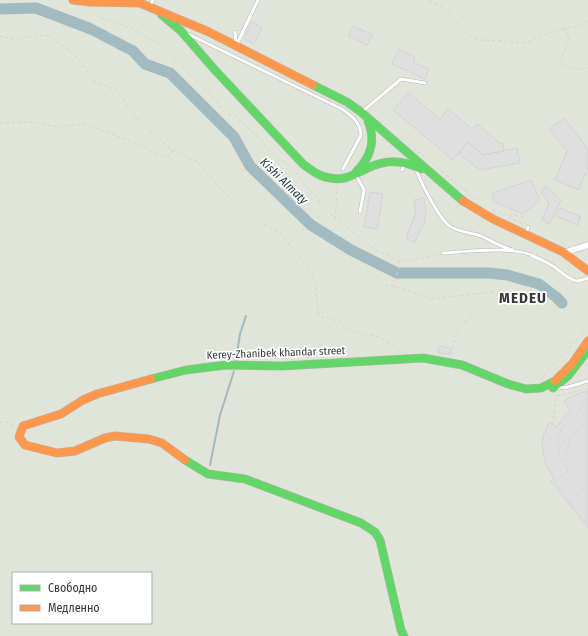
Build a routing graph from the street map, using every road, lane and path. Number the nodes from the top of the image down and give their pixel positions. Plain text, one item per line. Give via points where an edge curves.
1 (73, 0) edge
2 (258, 0) edge
3 (429, 0) edge
4 (153, 5) edge
5 (91, 8) dead end
6 (588, 21) edge
7 (559, 29) junction
8 (181, 31) junction
9 (235, 32) dead end
10 (0, 35) edge
11 (1, 38) edge
12 (236, 46) junction
13 (588, 68) edge
14 (425, 83) dead end
15 (364, 115) junction
16 (0, 123) edge
17 (404, 140) dead end
18 (172, 150) junction
19 (415, 165) junction
20 (442, 168) dead end
21 (343, 169) dead end
22 (440, 170) junction
23 (356, 175) junction
24 (347, 178) junction
25 (436, 179) junction
26 (335, 180) junction
27 (482, 204) dead end
28 (489, 208) dead end
29 (360, 212) dead end
30 (509, 217) junction
31 (524, 217) dead end
32 (335, 218) junction
33 (528, 219) dead end
34 (524, 225) junction
35 (527, 230) junction
36 (556, 240) dead end
37 (588, 245) edge
38 (575, 249) junction
39 (518, 252) junction
40 (566, 252) junction
41 (443, 253) joint
42 (400, 261) junction
43 (588, 272) edge
44 (588, 278) edge
45 (385, 285) dead end
46 (394, 288) junction
47 (507, 304) dead end
48 (473, 316) dead end
49 (578, 326) dead end
50 (588, 341) edge
51 (588, 350) edge
52 (401, 354) dead end
53 (452, 357) dead end
54 (588, 381) edge
55 (546, 385) junction
56 (588, 389) edge
57 (587, 399) edge
58 (0, 422) edge
59 (588, 424) edge
60 (553, 425) dead end
61 (576, 432) junction
62 (19, 437) junction
63 (557, 446) junction
64 (569, 471) junction
65 (588, 495) edge
66 (588, 525) edge
67 (404, 636) edge

1 - 4 street
2 - 12 lane
3 - 7 path via 443,7 468,35 481,40 529,42
4 - 8 street
4 - 12 street
5 - 32 path via 99,17 131,28 161,45 226,113 235,116 269,150 292,168
6 - 7 path via 580,26
7 - 13 path via 565,30 570,37 563,48 561,58 564,64 573,70
8 - 21 lane via 342,109 359,123 361,135
8 - 26 street via 303,164 313,172
9 - 12 lane
10 - 11 path
11 - 18 path via 18,39 36,34 50,36 76,56 94,82 117,91 139,121
12 - 15 street via 347,102
14 - 15 lane via 401,79
15 - 24 street via 372,132 372,148 361,168
15 - 25 street
16 - 18 path via 32,122 58,127 84,124 141,145 162,156 170,156
17 - 22 path
18 - 52 path via 197,162 239,209 282,235 306,264 315,281 320,316 340,322 352,332 379,337 397,348
19 - 23 street via 382,162
19 - 25 street
19 - 39 lane via 419,178 439,213 451,227 481,236 501,247
20 - 22 path
22 - 27 path
23 - 24 street
23 - 29 lane via 364,190
24 - 26 street
25 - 35 street via 472,207
26 - 32 path via 338,194
28 - 30 path
30 - 31 path via 512,214
30 - 34 path
32 - 42 path via 376,250
33 - 34 path
34 - 35 path
35 - 40 street
36 - 38 path
37 - 38 street
38 - 40 street
39 - 41 lane via 494,250
39 - 44 lane via 529,254 576,281
40 - 43 street
41 - 42 path
42 - 46 path
45 - 46 path
46 - 47 path via 432,299 493,292
48 - 53 path via 458,329 453,341
49 - 55 path via 584,332 549,368 543,379
50 - 55 street, Kerey-Zhanibek khandar street via 567,370 556,381
51 - 55 street, Kerey-Zhanibek khandar street via 561,384
54 - 55 lane via 568,387
55 - 62 street, Kerey-Zhanibek khandar street via 536,389 523,389 467,367 444,360 423,358 282,366 204,367 83,400 61,414 23,426
56 - 60 path via 556,396
57 - 63 path via 564,425
58 - 62 path via 11,423
59 - 61 path
61 - 63 path
61 - 64 path via 567,448 566,465
62 - 67 street via 25,445 57,453 75,451 105,438 121,436 149,439 162,443 208,474 245,478 361,523 375,532 380,540
63 - 64 path via 559,457
64 - 65 path
64 - 66 path via 554,482

